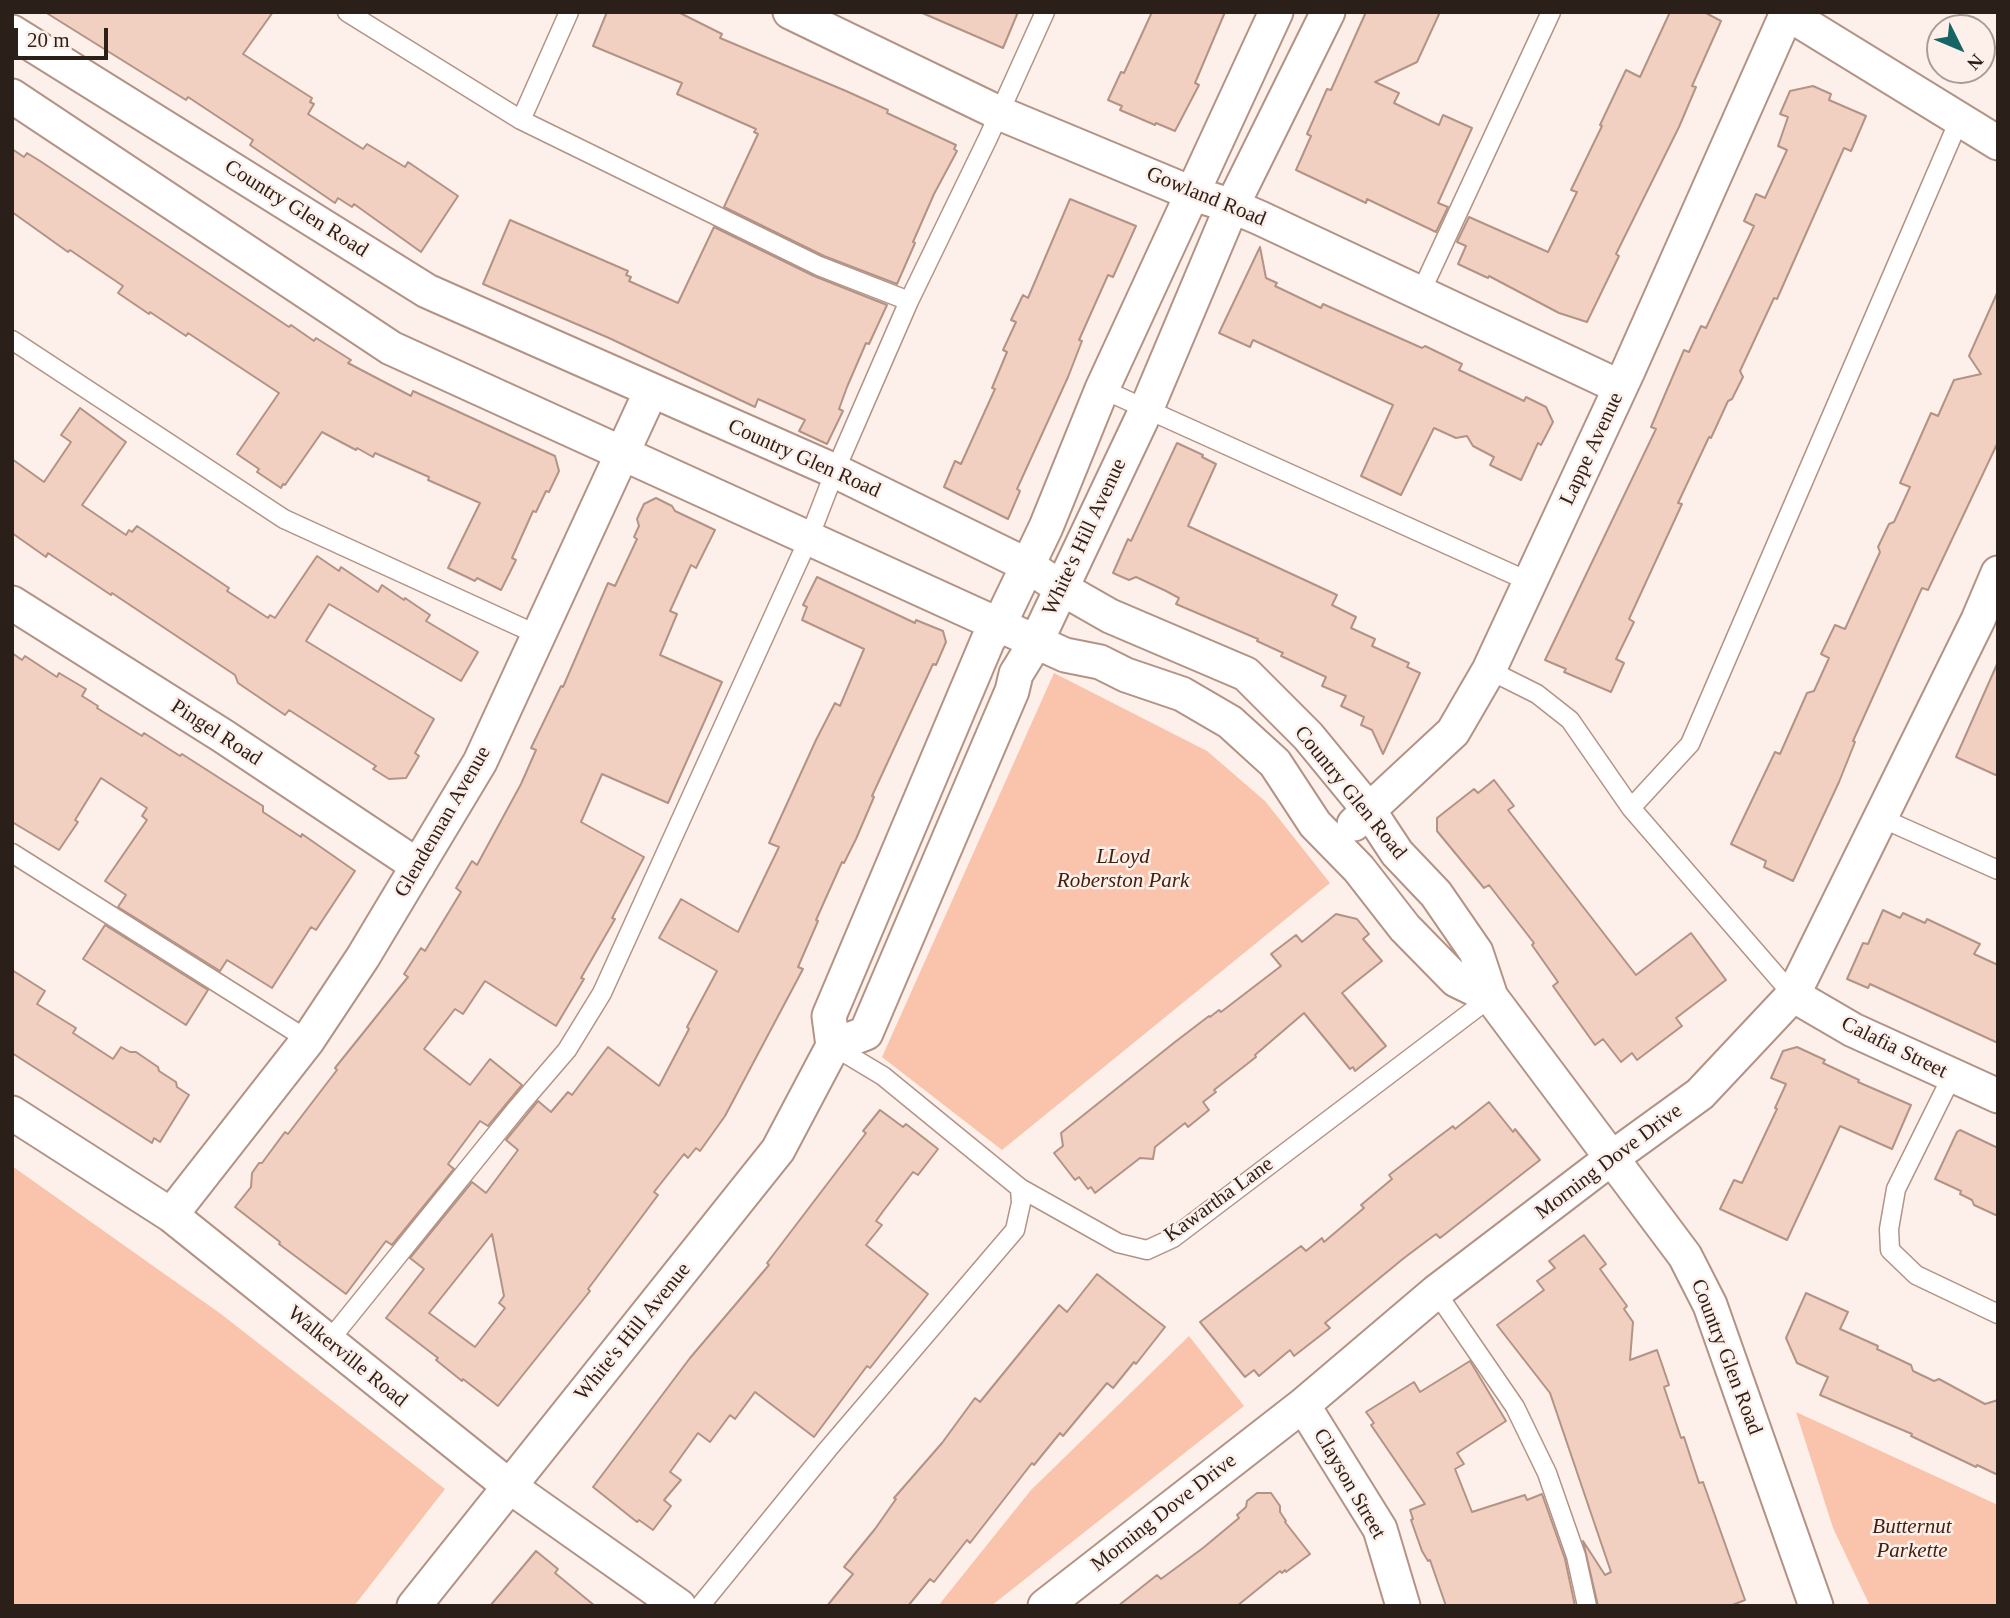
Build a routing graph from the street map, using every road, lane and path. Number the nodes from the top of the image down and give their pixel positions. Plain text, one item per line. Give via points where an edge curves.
1 (347, 12) edge
2 (569, 12) edge
3 (790, 12) edge
4 (1045, 12) edge
5 (1276, 12) edge
6 (1328, 12) edge
7 (1551, 12) edge
8 (1786, 13) edge
9 (12, 32) edge
10 (12, 96) edge
11 (999, 113) junction
12 (1960, 118) junction
13 (521, 120) junction
14 (1998, 143) edge
15 (1191, 193) junction
16 (1232, 206) junction
17 (1420, 294) junction
18 (909, 301) junction
19 (12, 340) edge
20 (1620, 387) junction
21 (1102, 390) junction
22 (651, 391) junction
23 (1146, 410) junction
24 (622, 454) junction
25 (835, 471) junction
26 (810, 538) junction
27 (1027, 565) junction
28 (1998, 573) edge
29 (1530, 582) junction
30 (1061, 588) junction
31 (12, 603) edge
32 (1000, 624) junction
33 (1988, 625) edge
34 (538, 635) junction
35 (1037, 640) junction
36 (1489, 670) junction
37 (1631, 808) junction
38 (1368, 809) junction
39 (1879, 817) junction
40 (1336, 843) junction
41 (12, 853) edge
42 (418, 866) junction
43 (1998, 870) edge
44 (1793, 995) junction
45 (1491, 997) junction
46 (308, 1040) junction
47 (833, 1046) junction
48 (1952, 1076) junction
49 (1998, 1096) edge
50 (12, 1113) edge
51 (1613, 1157) junction
52 (1020, 1188) junction
53 (170, 1215) junction
54 (1436, 1292) junction
55 (1998, 1314) edge
56 (328, 1342) junction
57 (1303, 1405) junction
58 (509, 1486) junction
59 (1396, 1602) edge
60 (414, 1606) edge
61 (679, 1606) edge
62 (700, 1606) edge
63 (1045, 1606) edge
64 (1587, 1606) edge
65 (1816, 1606) edge

1 - 13 lane
2 - 13 lane
3 - 11 street, Gowland Road
4 - 11 lane
5 - 15 street, White's Hill Avenue
6 - 16 street, White's Hill Avenue
7 - 17 lane
8 - 12 street
8 - 20 street, Lappe Avenue
9 - 22 street, Country Glen Road via 427,291
10 - 24 street, Country Glen Road via 391,348
11 - 15 street, Gowland Road
11 - 18 lane
12 - 14 street
12 - 37 lane via 1690,744
13 - 18 lane via 819,266
15 - 16 street, Gowland Road
15 - 21 street, White's Hill Avenue
16 - 17 street, Gowland Road
16 - 23 street, White's Hill Avenue
17 - 20 street, Gowland Road
18 - 25 lane
19 - 34 lane via 284,519
20 - 29 street, Lappe Avenue
21 - 23 lane
21 - 27 street, White's Hill Avenue
22 - 24 street, Glendennan Avenue
22 - 25 street, Country Glen Road
23 - 29 lane
23 - 30 street, White's Hill Avenue
24 - 26 street, Country Glen Road
24 - 34 street, Glendennan Avenue
25 - 26 lane
25 - 27 street, Country Glen Road
26 - 32 street, Country Glen Road
26 - 56 lane via 602,993 567,1050
27 - 30 street, Country Glen Road
27 - 32 street, White's Hill Avenue
28 - 33 street, Morning Dove Drive
29 - 36 street, Lappe Avenue
30 - 35 street, White's Hill Avenue
30 - 38 street, Country Glen Road via 1110,616 1246,674 1308,736
31 - 42 street, Pingel Road
32 - 35 street, Country Glen Road
32 - 47 street, White's Hill Avenue via 988,640 829,1017
33 - 39 street, Morning Dove Drive
34 - 42 street, Glendennan Avenue via 480,762
35 - 40 street, Country Glen Road via 1065,655 1100,663 1181,694 1230,722 1275,763 1315,824
35 - 47 street, White's Hill Avenue via 1016,674 866,1033
36 - 37 lane via 1537,694 1570,720
36 - 38 street, Lappe Avenue via 1453,732
37 - 44 lane
38 - 40 street, Lappe Avenue
38 - 45 street, Country Glen Road via 1476,952
39 - 43 lane
39 - 44 street, Morning Dove Drive
40 - 45 street, Country Glen Road via 1405,928 1456,980
41 - 46 lane
42 - 46 street, Glendennan Avenue
44 - 48 street, Calafia Street via 1853,1030
44 - 51 street, Morning Dove Drive via 1700,1094
45 - 51 street, Country Glen Road
45 - 52 lane, Kawartha Lane via 1173,1238 1147,1250 1118,1243
46 - 53 street, Glendennan Avenue
47 - 52 lane, Kawartha Lane via 883,1076
47 - 58 street, White's Hill Avenue via 778,1150
48 - 49 street, Calafia Street
48 - 55 lane via 1896,1189 1890,1250 1916,1275
50 - 53 street, Walkerville Road
51 - 54 street, Morning Dove Drive
51 - 65 street, Country Glen Road via 1685,1255 1710,1305
52 - 62 lane via 1014,1230
53 - 56 street, Walkerville Road
54 - 57 street, Morning Dove Drive
54 - 64 lane via 1515,1407 1542,1462 1576,1556
56 - 58 street, Walkerville Road
57 - 59 street, Clayson Street via 1380,1529
57 - 63 street, Morning Dove Drive
58 - 60 street, White's Hill Avenue
58 - 61 street, Walkerville Road

